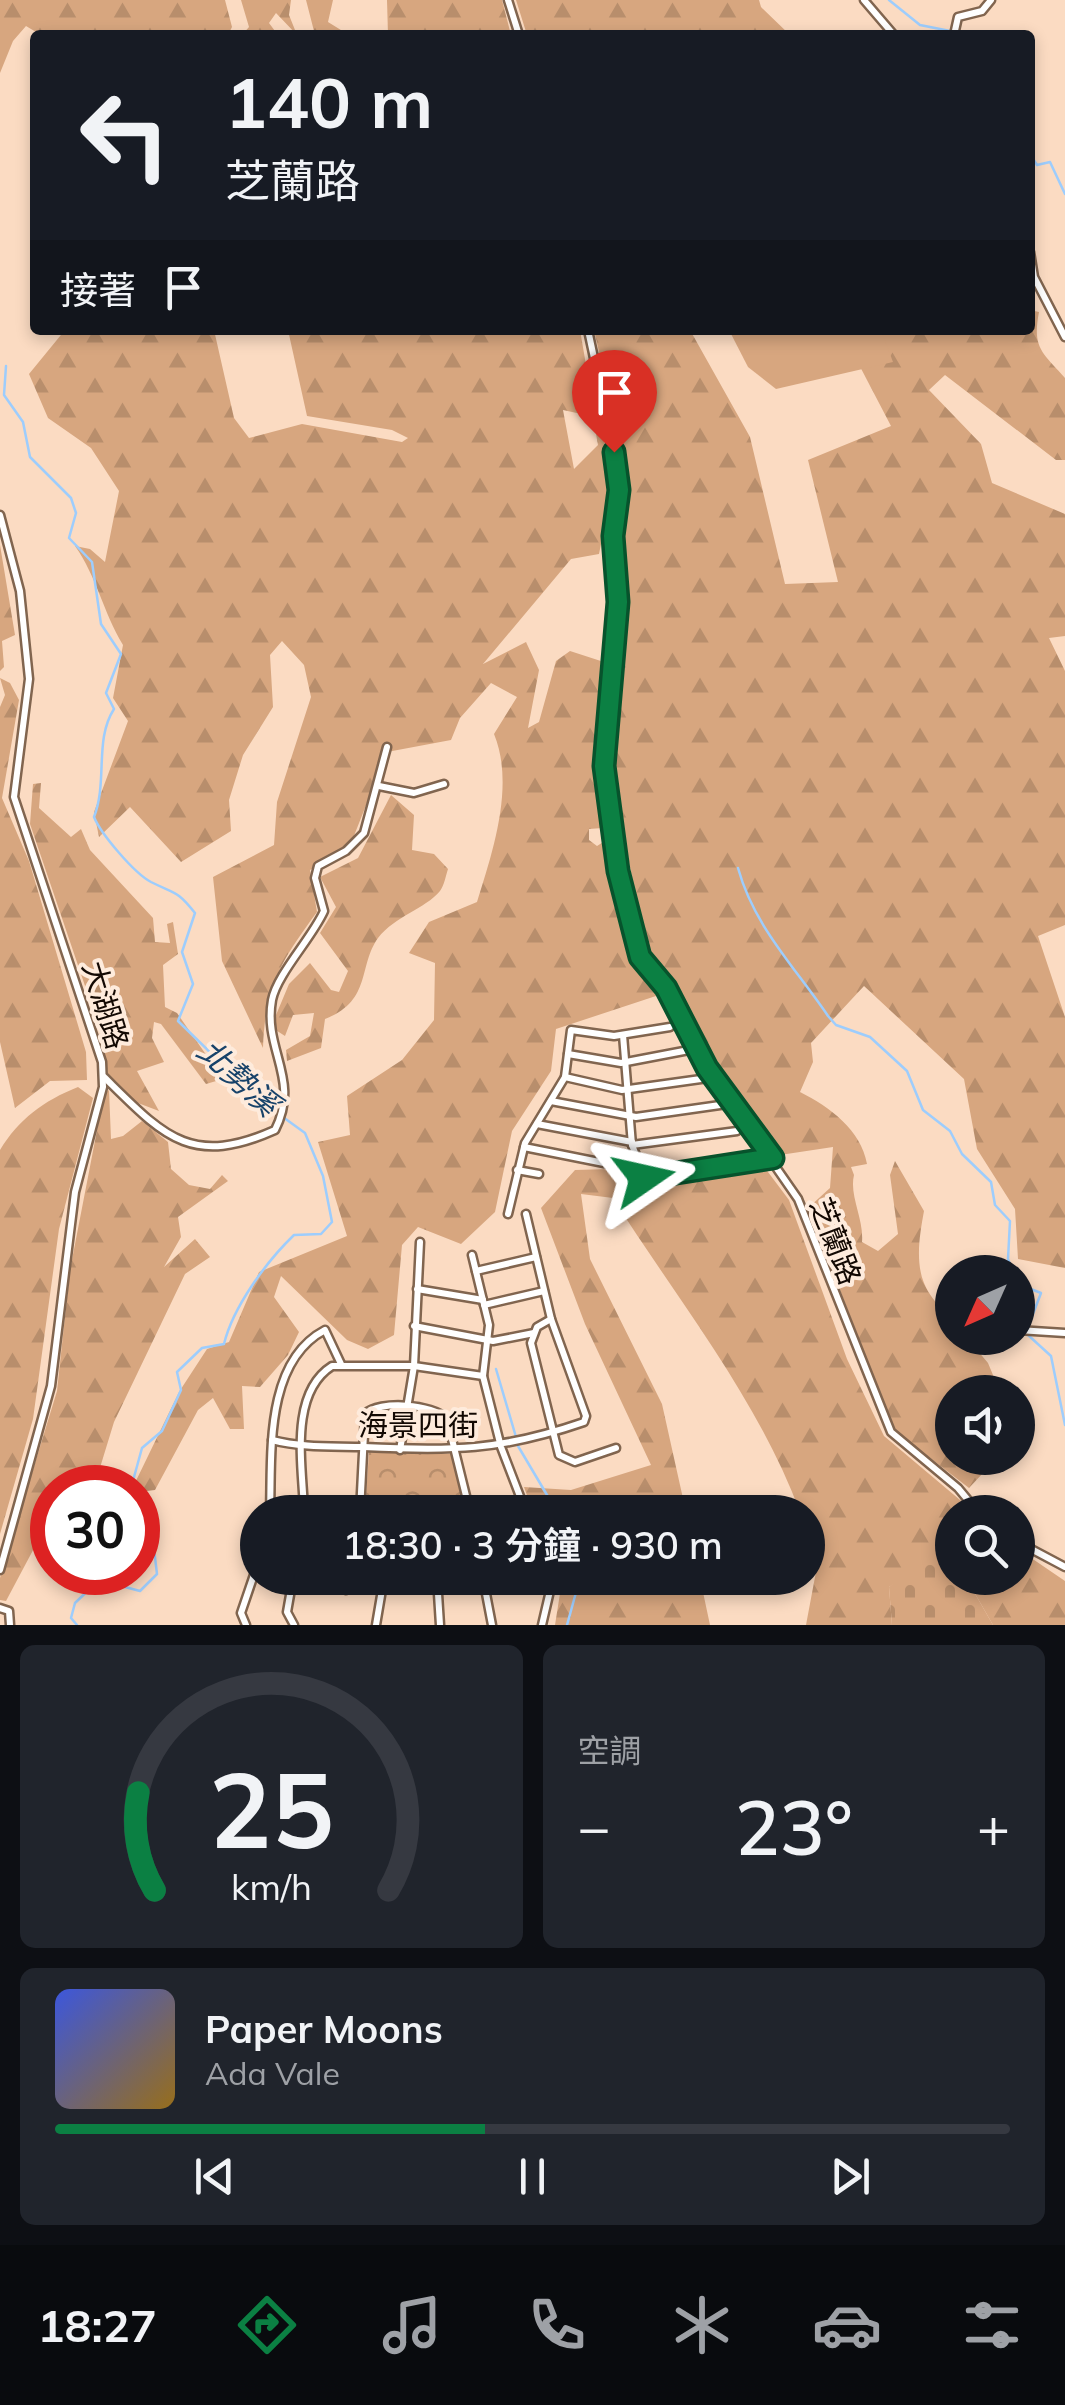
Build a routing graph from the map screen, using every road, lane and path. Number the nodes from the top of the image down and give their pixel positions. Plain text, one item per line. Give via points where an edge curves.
1 (508, 0) edge
2 (864, 0) edge
3 (990, 0) edge
4 (517, 30) edge
5 (890, 30) edge
6 (955, 30) edge
7 (1035, 278) edge
8 (1065, 313) edge
9 (1056, 316) junction
10 (589, 335) edge
11 (1065, 337) edge
12 (1, 517) edge
13 (387, 747) dead end
14 (444, 784) dead end
15 (379, 786) junction
16 (670, 1027) dead end
17 (623, 1035) junction
18 (688, 1050) dead end
19 (568, 1054) junction
20 (626, 1062) junction
21 (103, 1076) junction
22 (565, 1077) junction
23 (708, 1078) dead end
24 (628, 1090) junction
25 (551, 1101) junction
26 (727, 1104) dead end
27 (630, 1117) junction
28 (537, 1124) junction
29 (737, 1131) dead end
30 (632, 1144) junction
31 (524, 1146) junction
32 (773, 1158) junction
33 (627, 1164) junction
34 (640, 1166) junction
35 (518, 1170) junction
36 (540, 1174) dead end
37 (654, 1174) junction
38 (630, 1175) junction
39 (508, 1214) dead end
40 (526, 1214) dead end
41 (420, 1242) dead end
42 (472, 1254) dead end
43 (536, 1257) junction
44 (476, 1272) junction
45 (417, 1289) junction
46 (544, 1291) junction
47 (484, 1303) junction
48 (551, 1320) junction
49 (414, 1326) junction
50 (1035, 1331) edge
51 (534, 1333) junction
52 (1065, 1333) edge
53 (487, 1340) junction
54 (341, 1364) junction
55 (414, 1366) junction
56 (483, 1376) junction
57 (406, 1409) junction
58 (550, 1433) junction
59 (272, 1440) junction
60 (302, 1447) junction
61 (501, 1447) junction
62 (364, 1448) junction
63 (616, 1448) dead end
64 (400, 1450) junction
65 (454, 1451) junction
66 (270, 1495) edge
67 (303, 1495) edge
68 (361, 1495) edge
69 (466, 1495) edge
70 (518, 1495) edge
71 (964, 1495) edge
72 (1035, 1551) edge
73 (1065, 1567) edge
74 (0, 1570) edge
75 (247, 1595) edge
76 (290, 1595) edge
77 (381, 1595) edge
78 (439, 1595) edge
79 (486, 1595) edge
80 (548, 1595) edge
81 (0, 1608) edge
82 (10, 1625) edge
83 (246, 1625) edge
84 (294, 1625) edge
85 (376, 1625) edge
86 (440, 1625) edge
87 (492, 1625) edge
88 (540, 1625) edge

1 - 4 street
2 - 5 street
3 - 6 street via 982,11 958,17
7 - 9 street
8 - 9 street
9 - 11 street
10 - 32 street, 芝蘭路 via 618,480 616,648 604,766 618,871 640,957 666,988 707,1068
12 - 21 street, 大湖路 via 20,591 29,679 14,797
13 - 15 street
14 - 15 street via 414,793
15 - 21 street via 358,842 318,866 324,911 273,994 269,1026 287,1093 275,1130 235,1148 180,1142
16 - 17 street
17 - 19 street via 571,1030
17 - 20 street
18 - 20 street
19 - 20 street
19 - 22 street
20 - 24 street
21 - 74 street, 大湖路 via 75,1192 51,1386
22 - 24 street
22 - 25 street
23 - 24 street
24 - 27 street
25 - 27 street
25 - 28 street
26 - 27 street
27 - 30 street
28 - 30 street
28 - 31 street
29 - 30 street
30 - 33 street
30 - 34 street
31 - 35 street
31 - 38 street via 614,1165
32 - 37 street
32 - 71 street, 芝蘭路 via 798,1199 891,1432
33 - 34 street
33 - 38 street
34 - 37 street
34 - 38 street
35 - 36 street
35 - 39 street
37 - 38 street
40 - 43 street, 海景四街
41 - 45 street
42 - 44 street
43 - 44 street
43 - 46 street, 海景四街
44 - 47 street
45 - 47 street
45 - 49 street
46 - 47 street
46 - 48 street, 海景四街
47 - 53 street
48 - 51 street
48 - 58 street, 海景四街 via 586,1416
49 - 53 street
49 - 55 street
50 - 52 street
51 - 53 street
51 - 58 street
53 - 56 street
54 - 55 street
54 - 59 street via 325,1330 318,1333 284,1385
54 - 60 street via 324,1372 309,1393
55 - 56 street
55 - 57 street
56 - 61 street
57 - 62 street via 367,1410
57 - 64 street
57 - 65 street via 440,1412
58 - 61 street, 海景四街
58 - 63 street via 567,1462
59 - 60 street, 海景四街
59 - 66 street
60 - 62 street, 海景四街
60 - 67 street
61 - 65 street, 海景四街
61 - 70 street
62 - 64 street, 海景四街
62 - 68 street
64 - 65 street, 海景四街
65 - 69 street
72 - 73 street
75 - 83 street via 241,1613
76 - 84 street via 287,1612
77 - 85 street
78 - 86 street
79 - 87 street
80 - 88 street
81 - 82 street via 8,1611

